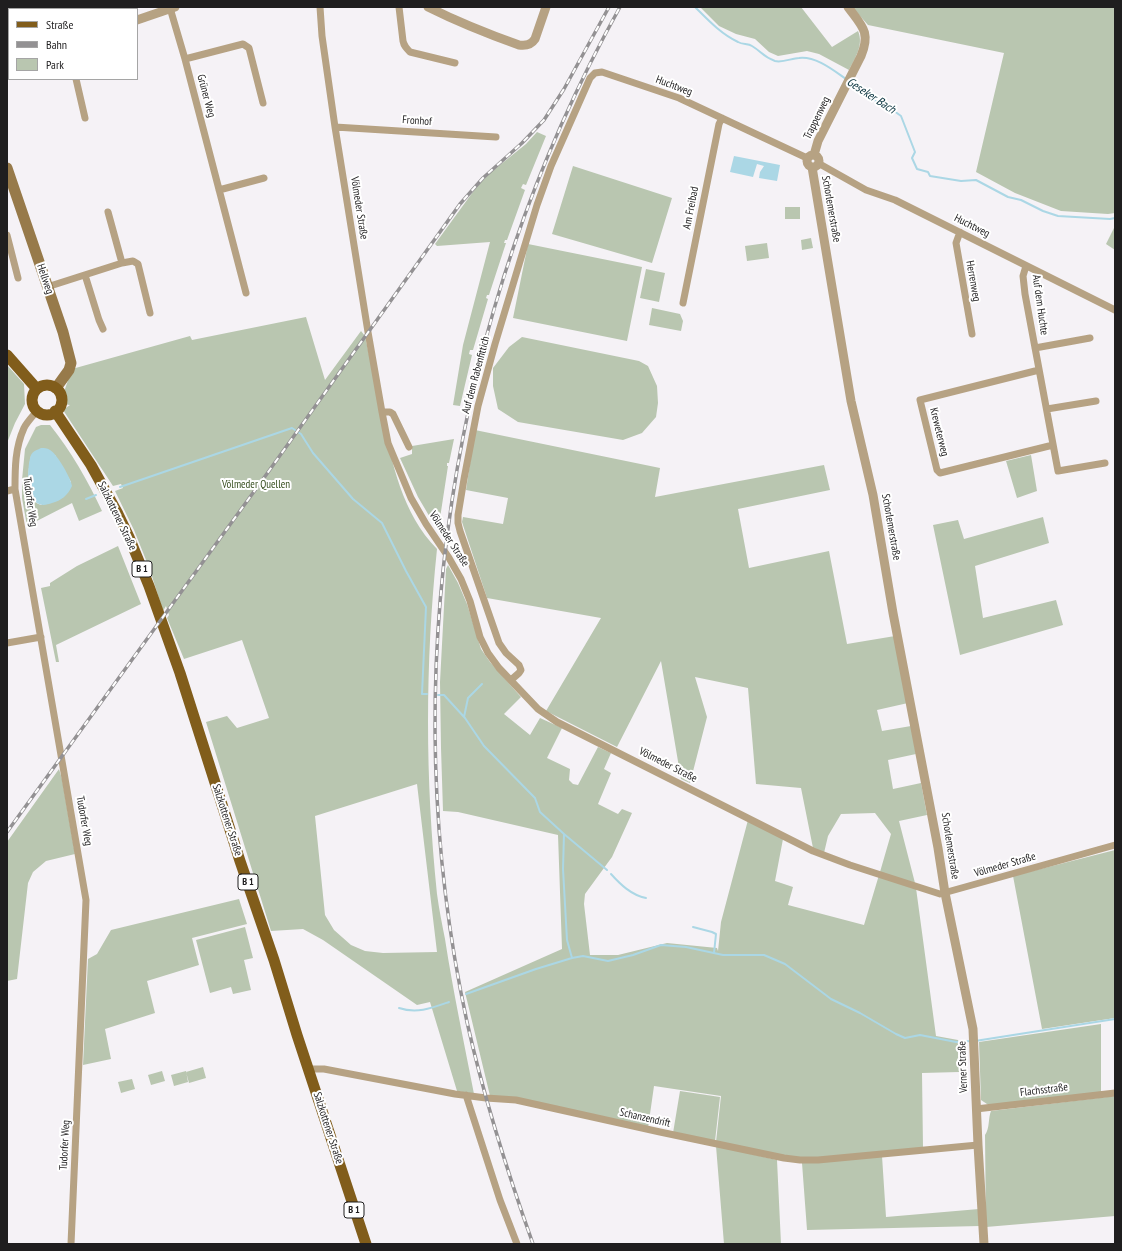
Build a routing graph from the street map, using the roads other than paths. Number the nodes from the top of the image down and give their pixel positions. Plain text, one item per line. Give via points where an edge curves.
1 (320, 7) edge
2 (399, 7) edge
3 (428, 7) edge
4 (546, 7) edge
5 (848, 7) edge
6 (172, 8) edge
7 (138, 20) edge
8 (185, 59) junction
9 (455, 63) dead end
10 (595, 73) joint
11 (76, 80) edge
12 (263, 103) dead end
13 (85, 118) dead end
14 (722, 118) junction
15 (335, 127) junction
16 (496, 137) dead end
17 (810, 156) junction
18 (815, 165) junction
19 (7, 168) edge
20 (264, 178) dead end
21 (219, 190) junction
22 (108, 212) dead end
23 (960, 232) junction
24 (7, 236) edge
25 (122, 263) junction
26 (1026, 266) junction
27 (85, 275) junction
28 (18, 278) dead end
29 (47, 288) junction
30 (246, 293) dead end
31 (683, 303) dead end
32 (1115, 310) edge
33 (150, 313) dead end
34 (103, 329) dead end
35 (972, 334) dead end
36 (1090, 338) dead end
37 (1035, 348) junction
38 (7, 355) edge
39 (1039, 370) junction
40 (56, 388) junction
41 (37, 389) junction
42 (1096, 401) dead end
43 (1047, 409) junction
44 (38, 411) junction
45 (56, 412) junction
46 (382, 412) junction
47 (1053, 445) junction
48 (409, 447) dead end
49 (1106, 462) dead end
50 (15, 489) junction
51 (7, 491) edge
52 (41, 637) junction
53 (7, 643) edge
54 (511, 680) junction
55 (1115, 845) edge
56 (945, 893) junction
57 (308, 1069) junction
58 (1115, 1093) edge
59 (466, 1095) junction
60 (976, 1109) junction
61 (978, 1145) junction
62 (71, 1244) edge
63 (366, 1244) edge
64 (517, 1244) edge
65 (984, 1244) edge

1 - 15 street, Völmeder Straße
2 - 9 street via 404,46 410,52
3 - 4 street via 519,45 529,45 533,42
5 - 17 street, Trappenweg via 862,28 866,38 865,48
6 - 7 street
6 - 8 street, Grüner Weg
8 - 12 street via 243,44 249,48
8 - 21 street, Grüner Weg
10 - 14 street, Huchtweg via 602,72 679,98
10 - 54 street, Auf dem Rabenfittich via 590,78 557,151 535,212 478,406 458,515 460,531 498,643 521,670
11 - 13 street
14 - 17 street, Huchtweg
14 - 31 street, Am Freibad
15 - 16 street, Fronhof
15 - 46 street, Völmeder Straße
17 - 18 street, Schorlemerstraße via 818,158
18 - 23 street, Huchtweg
18 - 56 street, Schorlemerstraße via 851,401 873,495
19 - 29 main road, Hellweg
20 - 21 street
21 - 30 street, Grüner Weg
22 - 25 street
23 - 26 street, Huchtweg
23 - 35 street, Herrenweg via 956,242
24 - 28 street
25 - 27 street
25 - 33 street via 133,261 138,264
26 - 32 street, Huchtweg
26 - 37 street, Auf dem Huchte via 1023,276
27 - 29 street
27 - 34 street
29 - 40 main road, Hellweg via 71,363 70,370
36 - 37 street, Auf dem Huchte
37 - 39 street, Auf dem Huchte
38 - 41 main road
39 - 43 street, Auf dem Huchte
39 - 47 street, Kreweterweg via 920,400 940,474
40 - 41 main road via 49,385
40 - 45 main road via 61,400
41 - 44 main road via 32,401
42 - 43 street
43 - 47 street, Auf dem Huchte
44 - 45 main road via 48,414
44 - 50 street, Tudorfer Weg via 25,427 18,444
45 - 57 main road, Salzkottener Straße / B 1 via 91,465 118,514 149,586 180,673
46 - 48 street via 392,414
46 - 54 street, Völmeder Straße via 388,443 411,498 461,579 470,600 480,637 488,653
47 - 49 street, Auf dem Huchte via 1058,471
50 - 51 street
50 - 52 street, Tudorfer Weg
52 - 53 street
52 - 62 street, Tudorfer Weg via 86,900
54 - 56 street, Völmeder Straße via 538,709 557,722 813,851 940,894
55 - 56 street, Völmeder Straße
56 - 60 street, Verner Straße via 973,1029
57 - 59 street, Schanzendrift via 324,1069
57 - 63 main road, Salzkottener Straße / B 1
58 - 60 street, Flachsstraße
59 - 61 street, Schanzendrift via 516,1100 793,1159 818,1160
59 - 64 street
60 - 61 street, Verner Straße
61 - 65 street, Verner Straße

